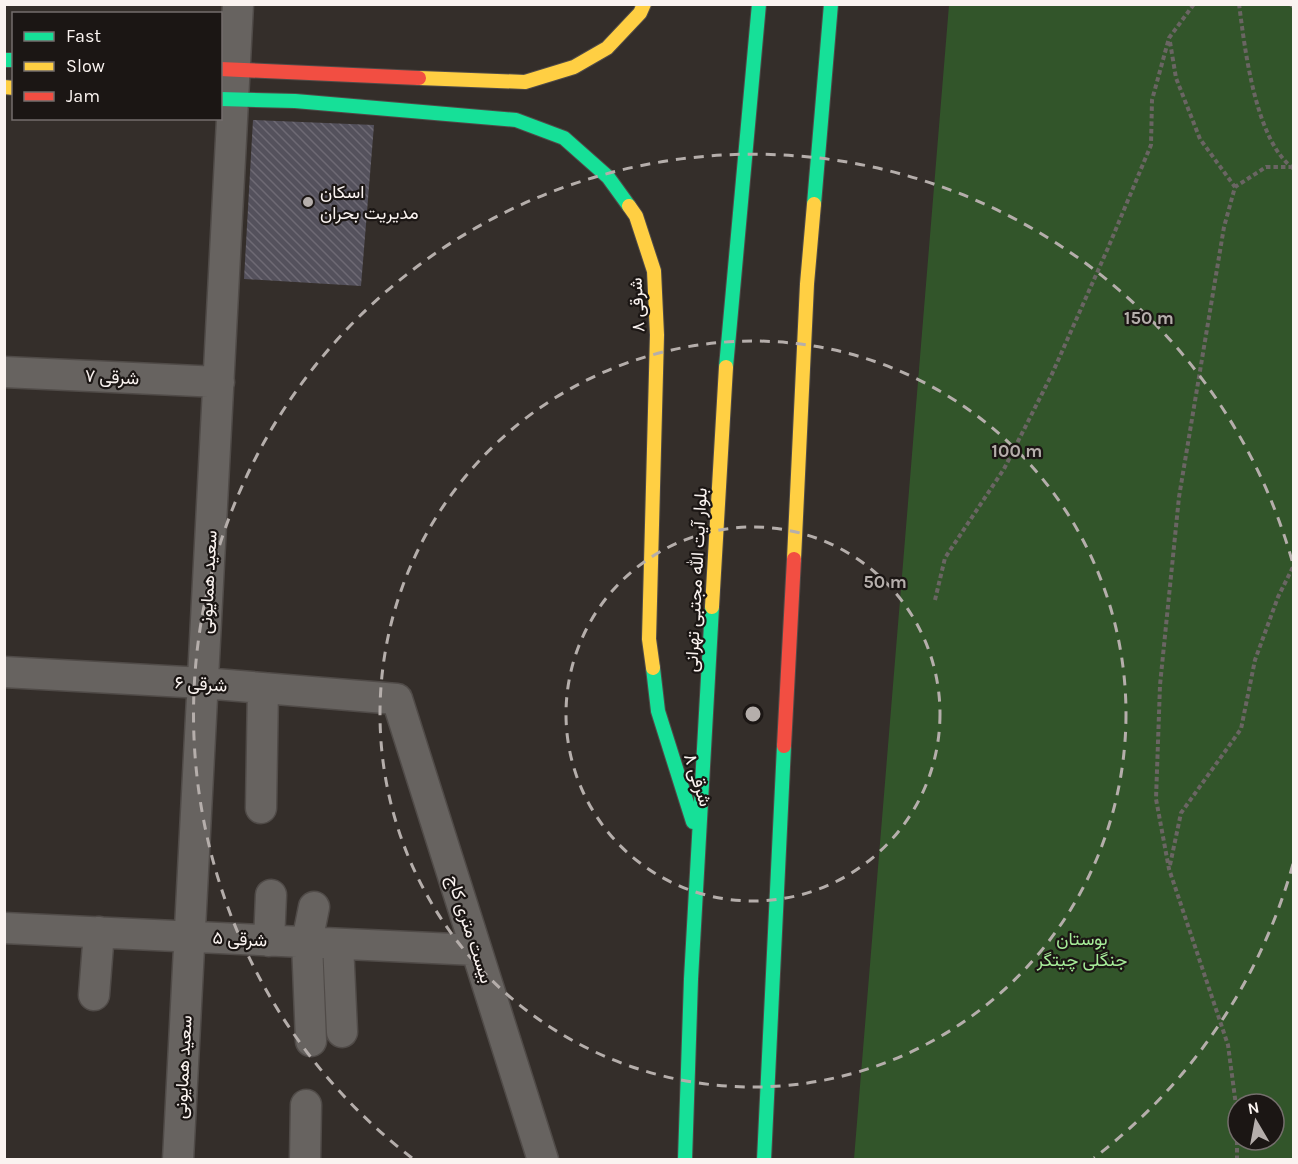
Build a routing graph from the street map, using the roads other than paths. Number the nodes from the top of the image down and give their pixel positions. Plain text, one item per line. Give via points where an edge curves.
1 (238, 4) edge
2 (644, 4) edge
3 (759, 4) edge
4 (831, 4) edge
5 (228, 70) edge
6 (227, 99) edge
7 (4, 372) edge
8 (219, 382) junction
9 (4, 672) edge
10 (203, 683) junction
11 (263, 688) junction
12 (397, 699) joint
13 (261, 808) dead end
14 (699, 841) junction
15 (271, 895) dead end
16 (314, 907) dead end
17 (4, 928) edge
18 (99, 932) junction
19 (190, 936) junction
20 (270, 940) junction
21 (307, 942) junction
22 (338, 944) junction
23 (476, 950) junction
24 (94, 995) dead end
25 (342, 1032) dead end
26 (311, 1041) dead end
27 (306, 1105) dead end
28 (178, 1160) edge
29 (304, 1160) edge
30 (543, 1160) edge
31 (685, 1160) edge
32 (764, 1160) edge

1 - 5 street, سعید همایونی
2 - 5 main road via 640,14 607,48 574,67 525,82
3 - 14 main road, بلوار آیت الله مجتبی تهرانی via 726,366
4 - 32 main road via 807,284
5 - 6 street, سعید همایونی
6 - 8 street, سعید همایونی
6 - 14 main road, ۸ شرقی via 516,120 564,138 608,177 636,216 654,272 657,335 649,639 658,711
7 - 8 street, ۷ شرقی
8 - 10 street, سعید همایونی
9 - 10 street, ۶ شرقی
10 - 11 street, ۶ شرقی
10 - 19 street, سعید همایونی
11 - 12 street, ۶ شرقی
11 - 13 street
12 - 23 street, بیست متری کاج
14 - 31 main road, بلوار آیت الله مجتبی تهرانی
15 - 20 street
16 - 21 street
17 - 18 street, ۵ شرقی
18 - 19 street, ۵ شرقی
18 - 24 street
19 - 20 street, ۵ شرقی
19 - 28 street, سعید همایونی
20 - 21 street, ۵ شرقی
21 - 22 street, ۵ شرقی
21 - 26 street
22 - 23 street, ۵ شرقی
22 - 25 street
23 - 30 street, بیست متری کاج
27 - 29 street

